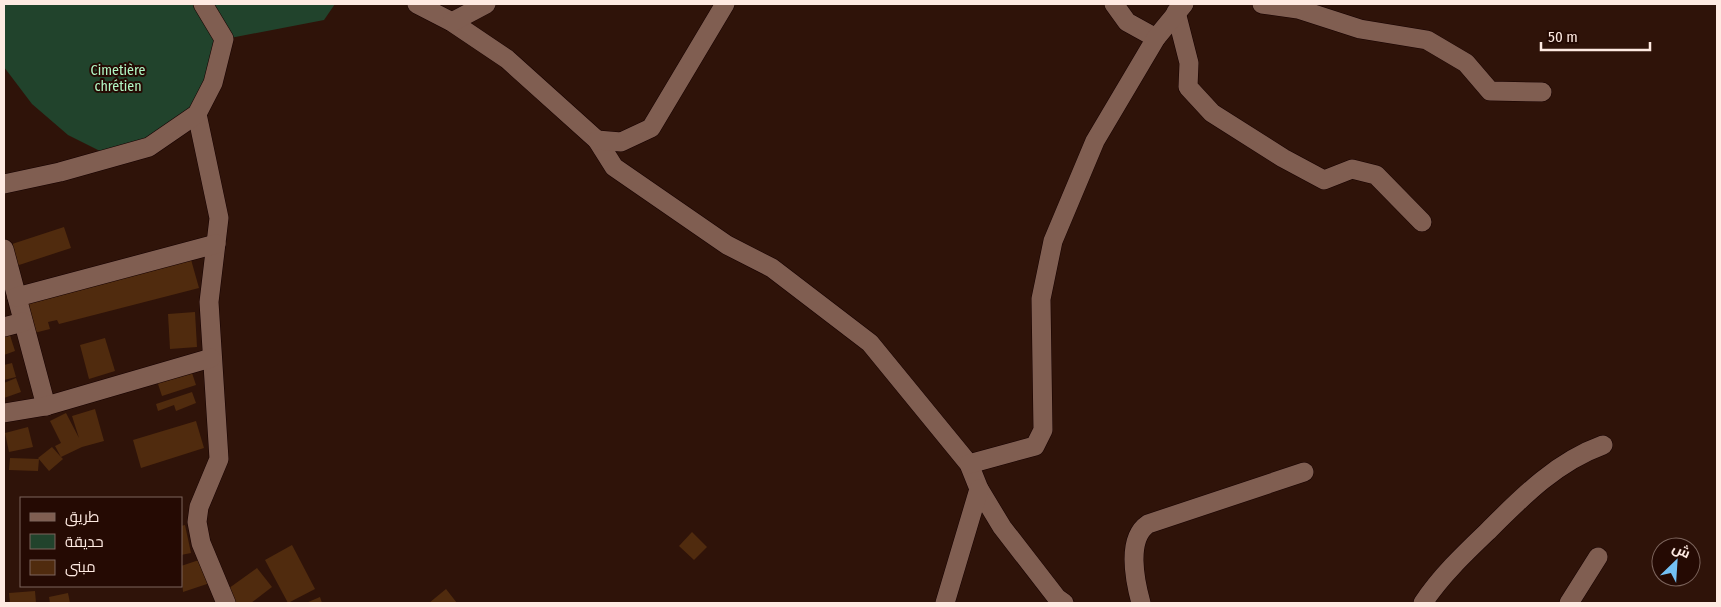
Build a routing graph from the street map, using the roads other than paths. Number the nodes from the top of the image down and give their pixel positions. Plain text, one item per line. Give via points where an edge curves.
1 (203, 4) edge
2 (417, 4) edge
3 (486, 4) edge
4 (725, 4) edge
5 (1114, 4) edge
6 (1262, 4) edge
7 (1180, 8) edge
8 (452, 22) junction
9 (1156, 38) junction
10 (1542, 92) dead end
11 (197, 114) junction
12 (597, 140) junction
13 (4, 184) edge
14 (1422, 222) dead end
15 (216, 244) junction
16 (4, 249) edge
17 (16, 297) junction
18 (23, 322) junction
19 (4, 327) edge
20 (211, 358) junction
21 (46, 406) junction
22 (4, 413) edge
23 (1603, 445) dead end
24 (970, 464) junction
25 (1304, 472) dead end
26 (978, 489) junction
27 (1598, 557) dead end
28 (226, 603) edge
29 (945, 603) edge
30 (1064, 603) edge
31 (1141, 603) edge
32 (1423, 603) edge
33 (1569, 603) edge

1 - 11 street via 224,38 213,83
2 - 8 street
3 - 8 street
4 - 12 street via 651,128 620,142
5 - 9 street via 1128,22
6 - 10 street via 1298,9 1360,28 1428,40 1466,63 1490,91
7 - 9 street
7 - 14 street via 1189,63 1188,88 1212,113 1324,180 1352,169 1376,175
8 - 12 street via 507,59
9 - 24 street via 1095,141 1053,241 1041,299 1043,430 1035,446
11 - 13 street via 149,147
11 - 15 street via 218,218
12 - 24 street via 614,167 727,245 772,268 870,343
15 - 17 street
15 - 20 street via 209,302
16 - 17 street
17 - 18 street
18 - 19 street
18 - 21 street
20 - 21 street
20 - 28 street via 219,459 199,507 197,522 201,543
21 - 22 street
23 - 32 street via 1580,453 1561,465 1524,495 1464,554
24 - 26 street
25 - 31 street via 1148,524 1138,536 1135,550 1136,584
26 - 29 street
26 - 30 street via 1002,527
27 - 33 street

